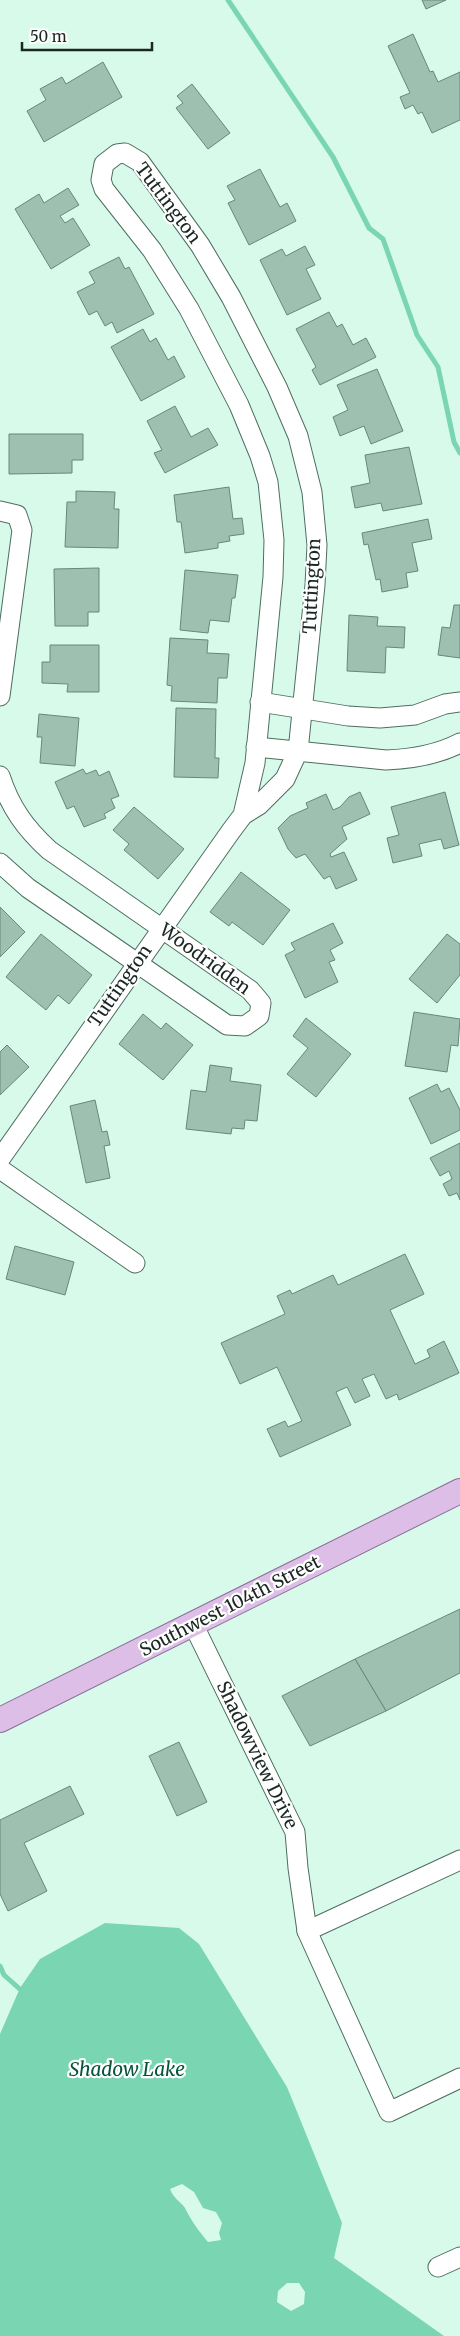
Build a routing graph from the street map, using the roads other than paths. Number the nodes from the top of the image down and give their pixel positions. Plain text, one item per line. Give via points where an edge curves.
1 (0, 511) edge
2 (0, 696) edge
3 (260, 702) junction
4 (460, 702) edge
5 (302, 708) junction
6 (460, 743) edge
7 (256, 747) junction
8 (298, 751) junction
9 (0, 776) edge
10 (243, 814) junction
11 (0, 863) edge
12 (161, 927) junction
13 (136, 964) junction
14 (0, 1159) edge
15 (0, 1169) edge
16 (135, 1263) dead end
17 (460, 1491) edge
18 (193, 1624) junction
19 (0, 1720) edge
20 (460, 1860) edge
21 (307, 1932) junction
22 (460, 2078) edge
23 (460, 2256) edge
24 (438, 2267) dead end

1 - 2 street via 16,515 22,530
3 - 5 street
3 - 5 street, Tuttington via 273,577 274,540 268,482 250,428 194,318 152,250 104,189 101,180 104,164 117,154 125,153 140,162 200,245 277,387 298,436 312,492 317,545 316,585
3 - 7 street, Tuttington
4 - 5 street via 415,715 380,718
5 - 8 street, Tuttington
6 - 8 street via 406,759
7 - 8 street
7 - 10 street, Tuttington
8 - 10 street, Tuttington via 285,779 259,805
9 - 12 street, Woodridden via 14,811 34,836 49,850
10 - 12 street, Tuttington
11 - 13 street, Woodridden via 28,888
12 - 13 street, Tuttington
12 - 13 street, Woodridden via 250,990 261,1003 260,1016 245,1026 227,1025
13 - 14 street, Tuttington
15 - 16 street
17 - 18 main road, Southwest 104th Street
18 - 19 main road, Southwest 104th Street
18 - 21 street, Shadowview Drive via 295,1832
20 - 21 street
21 - 22 street, Shadowview Drive via 389,2112
23 - 24 street

